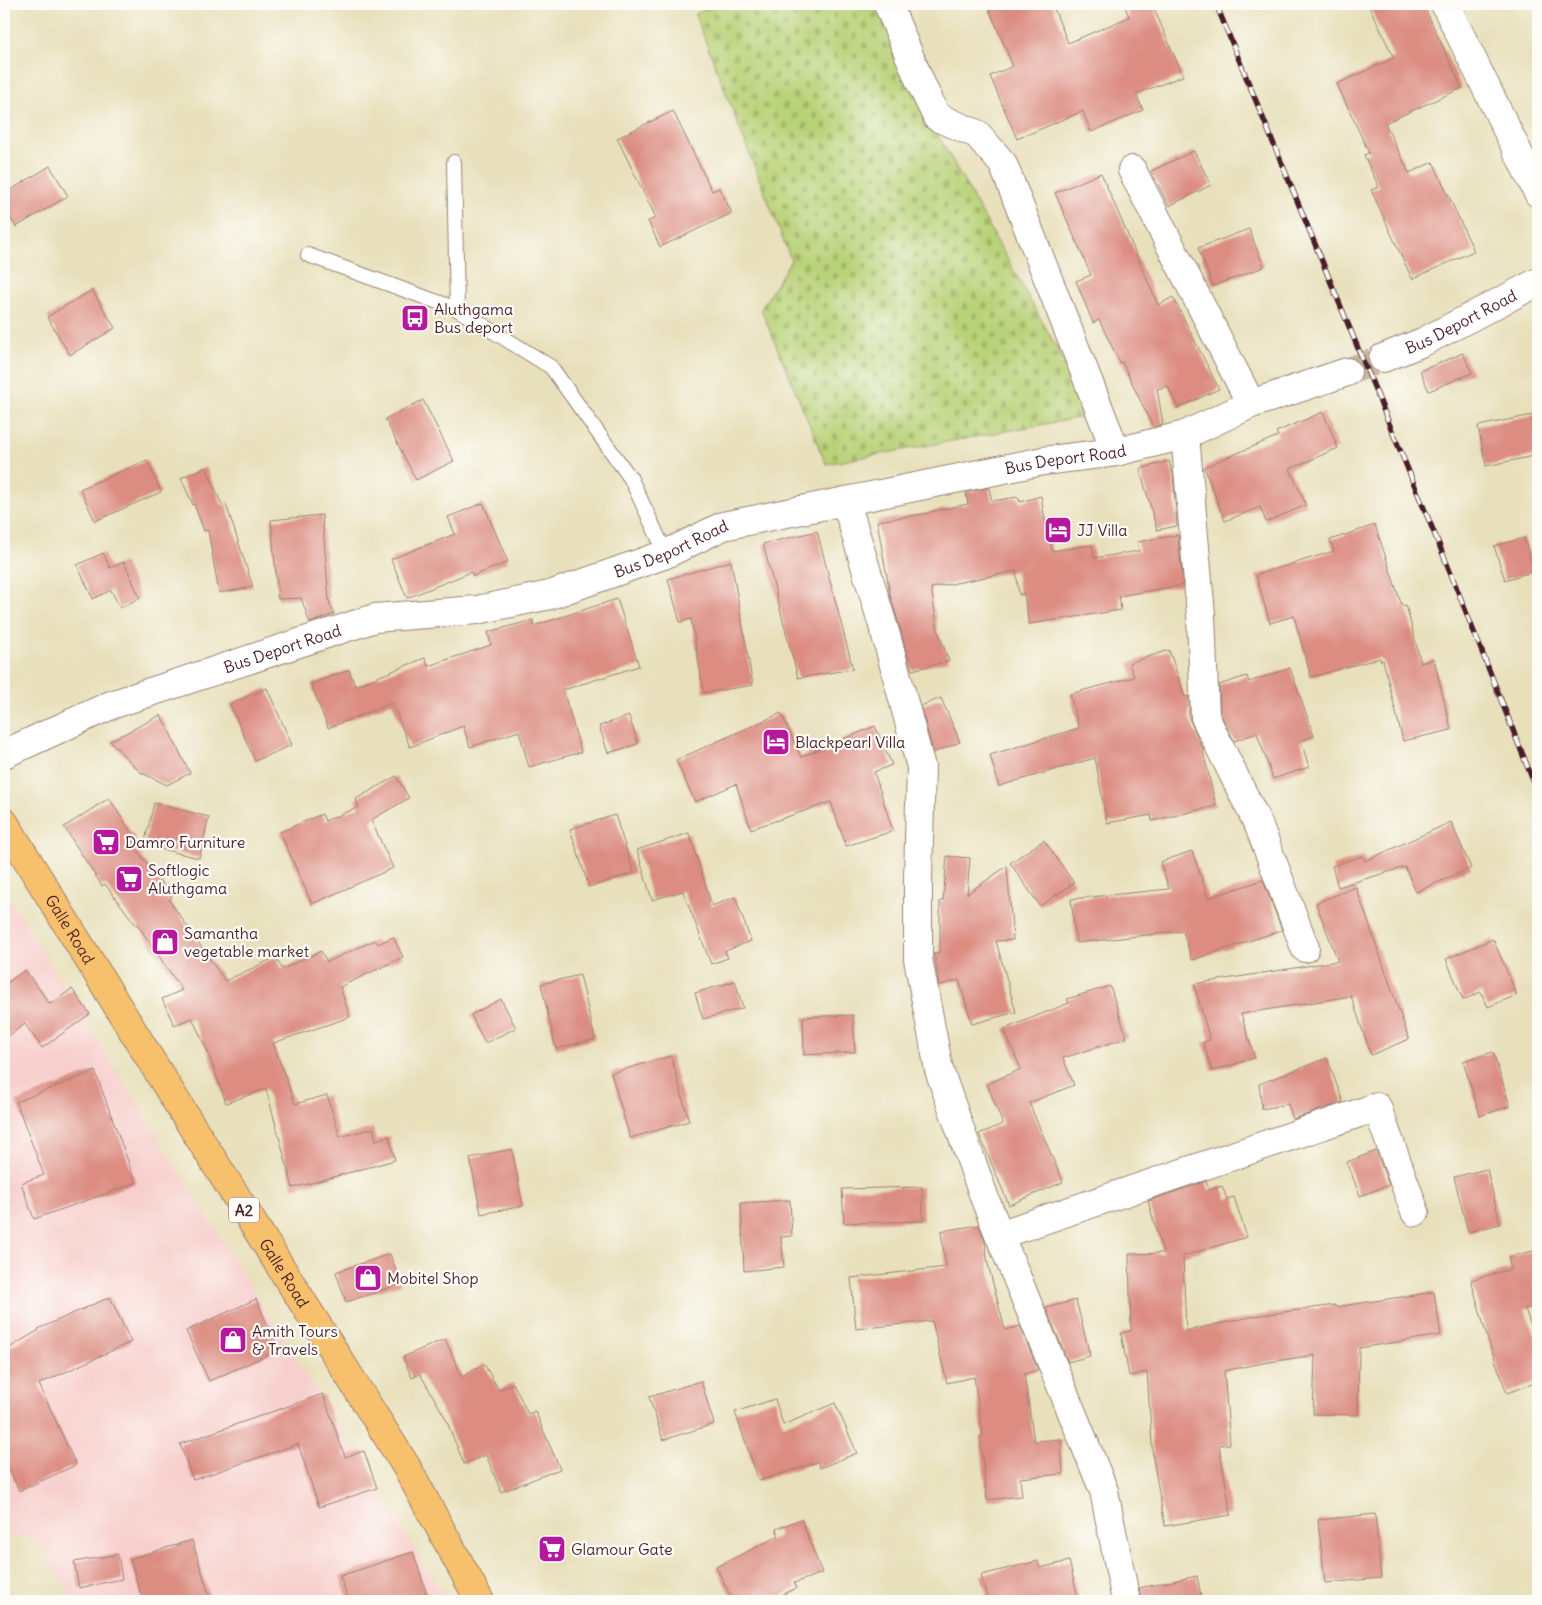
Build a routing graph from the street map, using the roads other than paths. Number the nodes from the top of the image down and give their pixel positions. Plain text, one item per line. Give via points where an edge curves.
1 (888, 4) edge
2 (1445, 4) edge
3 (454, 162) dead end
4 (1132, 170) dead end
5 (1538, 193) edge
6 (308, 254) dead end
7 (1538, 282) edge
8 (458, 309) junction
9 (1383, 358) tunnel mouth
10 (1347, 372) tunnel mouth
11 (1251, 404) junction
12 (1185, 435) junction
13 (1116, 452) junction
14 (846, 502) junction
15 (666, 554) junction
16 (4, 754) edge
17 (4, 822) edge
18 (1305, 948) dead end
19 (1415, 1212) dead end
20 (999, 1235) junction
21 (480, 1601) edge
22 (1126, 1601) edge

1 - 13 street via 937,117 977,134 1003,164
2 - 5 street
3 - 8 lane
4 - 11 street
6 - 8 lane
7 - 9 street, Bus Deport Road via 1423,342
8 - 15 lane via 551,367 631,479
10 - 11 street, Bus Deport Road
11 - 12 street, Bus Deport Road
12 - 13 street, Bus Deport Road
12 - 18 street via 1201,616 1204,716 1259,826
13 - 14 street, Bus Deport Road via 1043,462
14 - 15 street, Bus Deport Road via 722,526
14 - 20 street via 921,767 918,959 939,1070
15 - 16 street, Bus Deport Road via 550,595 477,610 375,618 111,705
17 - 21 highway, Galle Road / A2 via 180,1109 406,1466
19 - 20 street via 1377,1107
20 - 22 street via 1104,1491

